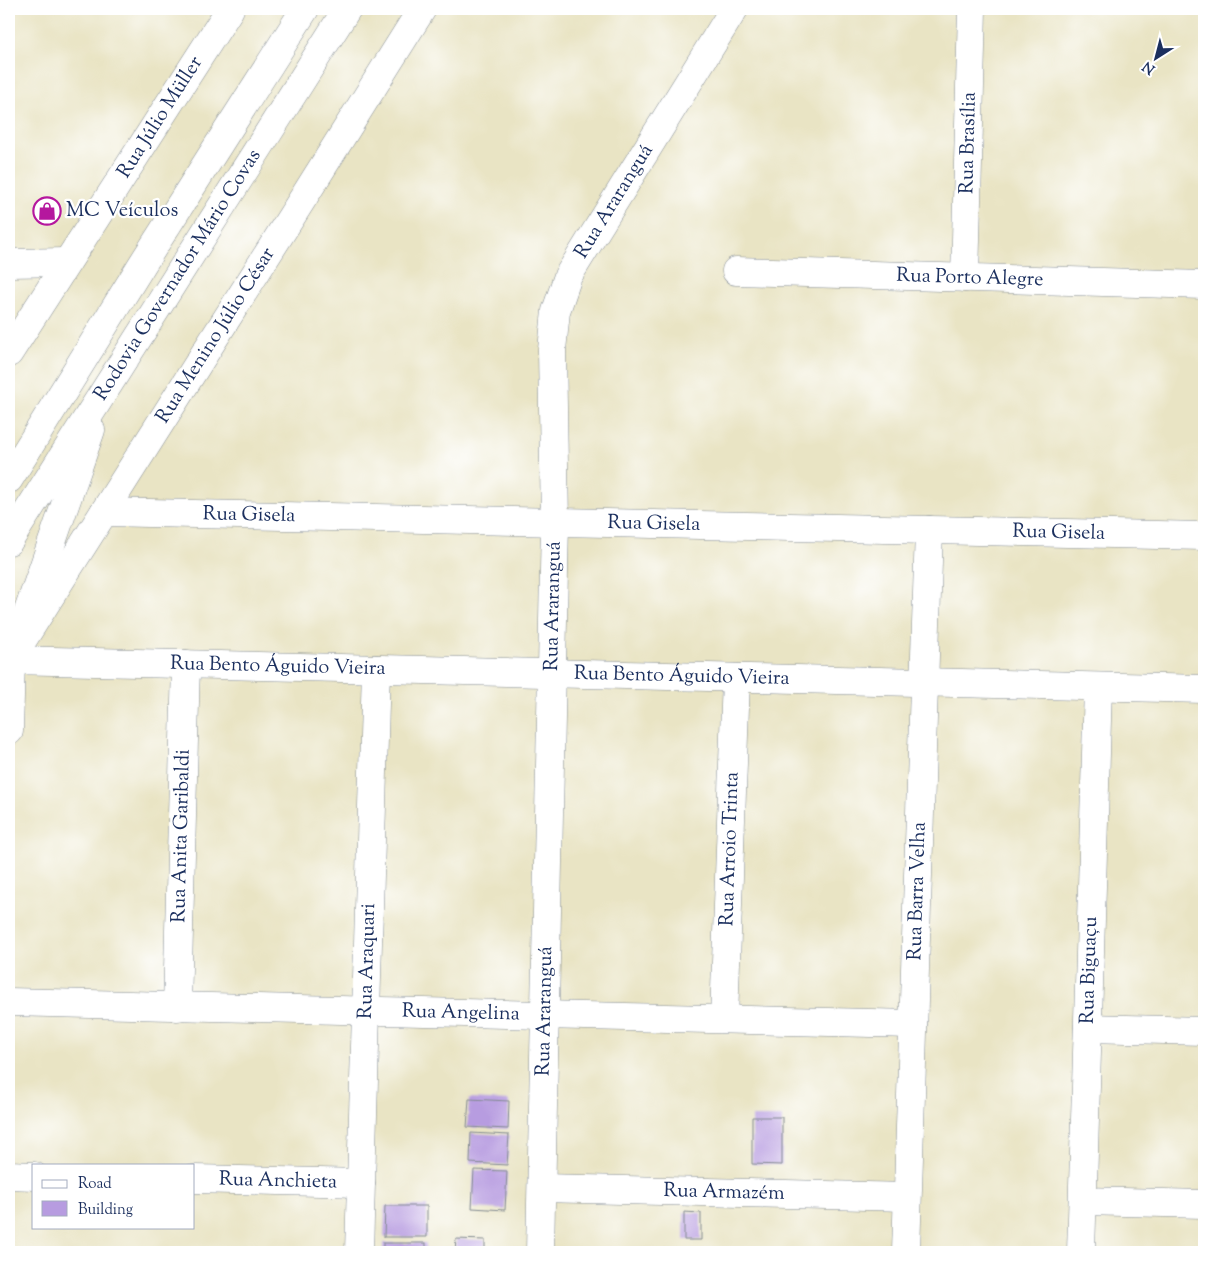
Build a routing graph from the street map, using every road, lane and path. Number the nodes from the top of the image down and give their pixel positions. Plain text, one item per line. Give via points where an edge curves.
1 (230, 9) edge
2 (306, 9) edge
3 (347, 9) edge
4 (422, 9) edge
5 (734, 9) edge
6 (972, 9) edge
7 (67, 262) junction
8 (9, 263) edge
9 (736, 271) dead end
10 (965, 278) junction
11 (1204, 285) edge
12 (9, 353) edge
13 (107, 383) junction
14 (9, 478) edge
15 (104, 512) junction
16 (555, 522) junction
17 (929, 530) junction
18 (1204, 536) edge
19 (9, 541) edge
20 (10, 661) edge
21 (186, 664) junction
22 (376, 669) junction
23 (552, 673) junction
24 (736, 678) junction
25 (924, 682) junction
26 (1098, 687) junction
27 (1204, 689) edge
28 (9, 731) edge
29 (9, 1002) edge
30 (177, 1007) junction
31 (366, 1011) junction
32 (545, 1015) junction
33 (724, 1020) junction
34 (913, 1024) junction
35 (1088, 1028) junction
36 (1204, 1031) edge
37 (9, 1175) edge
38 (32, 1176) edge
39 (195, 1180) edge
40 (360, 1183) junction
41 (542, 1188) junction
42 (907, 1197) junction
43 (1083, 1201) junction
44 (1204, 1204) edge
45 (358, 1252) edge
46 (540, 1252) edge
47 (906, 1252) edge
48 (1081, 1252) edge

1 - 7 main road, Rua Júlio Müller
2 - 14 main road, Rodovia Governador Mário Covas
3 - 13 main road, Rodovia Governador Mário Covas
4 - 15 main road, Rua Menino Júlio César
5 - 16 main road, Rua Araranguá via 568,276 556,311 552,350
6 - 10 main road, Rua Brasília
7 - 8 main road
7 - 12 main road, Rua Júlio Müller
9 - 10 main road, Rua Porto Alegre
10 - 11 main road, Rua Porto Alegre
13 - 19 main road, Rodovia Governador Mário Covas
13 - 20 main road
15 - 16 main road, Rua Gisela
15 - 20 main road, Rua Menino Júlio César
16 - 17 main road, Rua Gisela
16 - 23 main road, Rua Araranguá
17 - 18 main road, Rua Gisela
17 - 25 main road, Rua Barra Velha
20 - 21 main road, Rua Bento Águido Vieira
20 - 28 main road
21 - 22 main road, Rua Bento Águido Vieira
21 - 30 main road, Rua Anita Garibaldi
22 - 23 main road, Rua Bento Águido Vieira
22 - 31 main road, Rua Araquari
23 - 24 main road, Rua Bento Águido Vieira
23 - 32 main road, Rua Araranguá
24 - 25 main road, Rua Bento Águido Vieira
24 - 33 main road, Rua Arroio Trinta
25 - 26 main road, Rua Bento Águido Vieira
25 - 34 main road, Rua Barra Velha
26 - 27 main road, Rua Bento Águido Vieira
26 - 35 main road, Rua Biguaçu
29 - 30 main road, Rua Angelina
30 - 31 main road, Rua Angelina
31 - 32 main road, Rua Angelina
31 - 40 main road, Rua Araquari
32 - 33 main road, Rua Angelina
32 - 41 main road, Rua Araranguá
33 - 34 main road, Rua Angelina
34 - 42 main road, Rua Barra Velha
35 - 36 main road
35 - 43 main road, Rua Biguaçu
37 - 38 main road
39 - 40 main road, Rua Anchieta
40 - 45 main road, Rua Araquari
41 - 42 main road, Rua Armazém
41 - 46 main road, Rua Araranguá
42 - 47 main road, Rua Barra Velha
43 - 44 main road
43 - 48 main road, Rua Biguaçu

